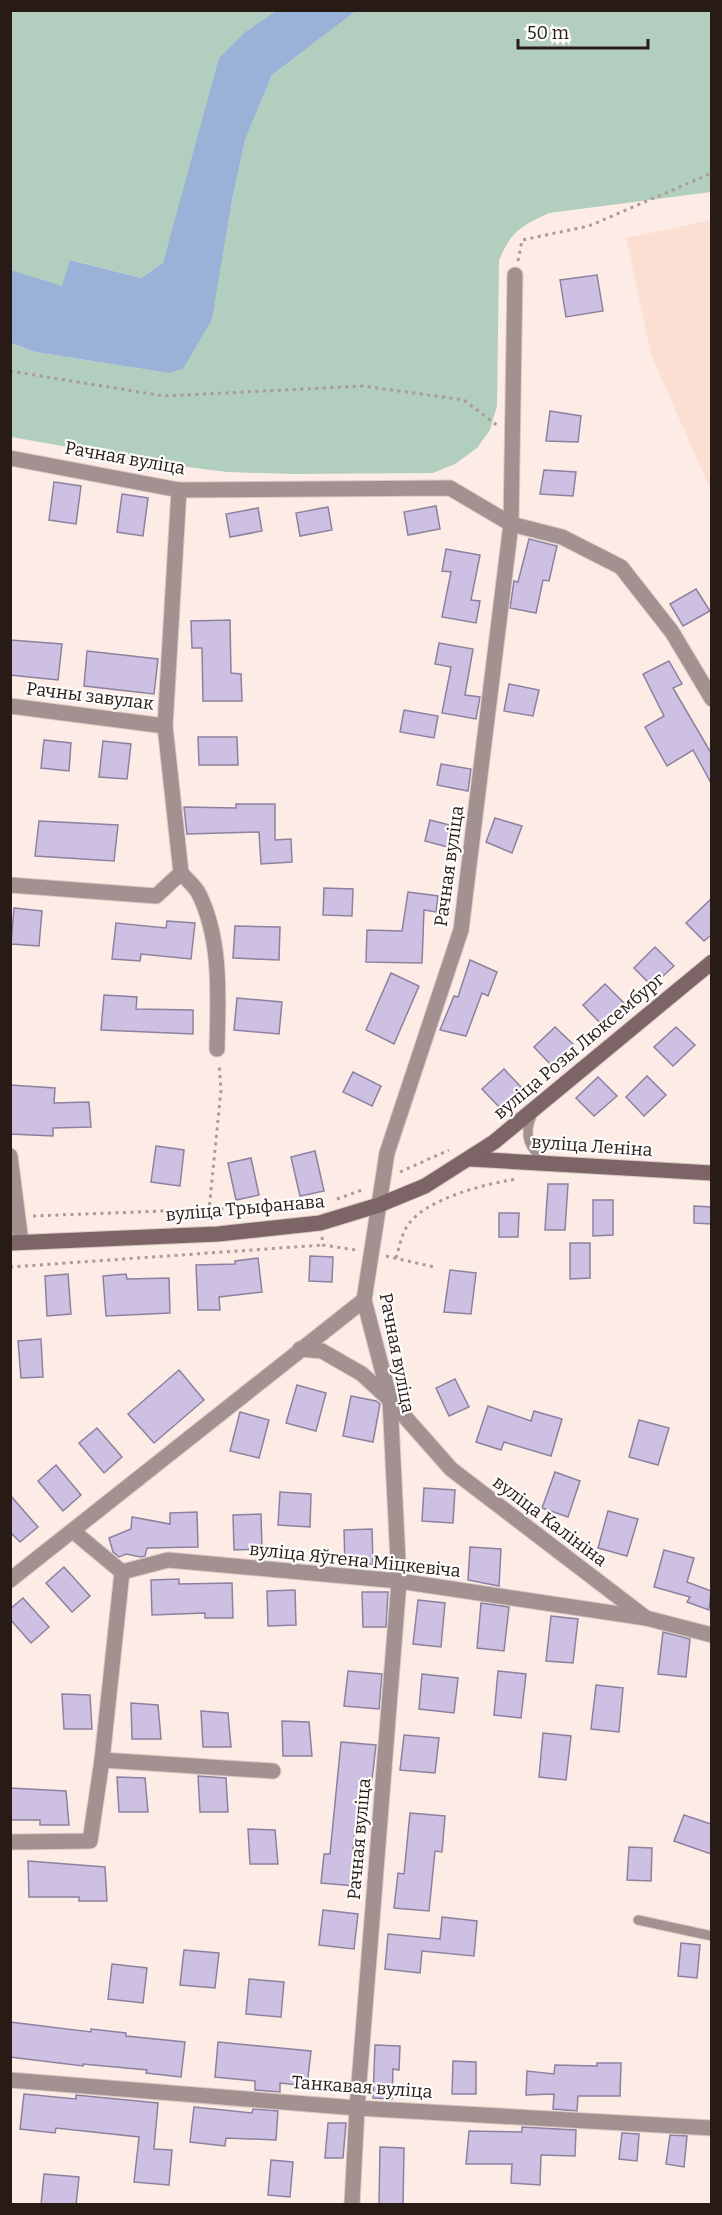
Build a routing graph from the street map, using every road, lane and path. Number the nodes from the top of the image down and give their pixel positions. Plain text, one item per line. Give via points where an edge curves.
1 (711, 173) edge
2 (515, 275) joint
3 (10, 371) edge
4 (512, 437) junction
5 (10, 458) edge
6 (179, 490) junction
7 (511, 524) junction
8 (711, 699) edge
9 (10, 706) edge
10 (165, 726) junction
11 (181, 873) junction
12 (10, 885) edge
13 (711, 962) edge
14 (217, 1049) joint
15 (534, 1110) junction
16 (10, 1156) edge
17 (471, 1159) junction
18 (547, 1164) junction
19 (711, 1173) edge
20 (525, 1178) dead end
21 (322, 1205) dead end
22 (379, 1205) junction
23 (209, 1209) junction
24 (19, 1217) junction
25 (207, 1234) junction
26 (16, 1242) edge
27 (323, 1245) dead end
28 (396, 1258) dead end
29 (10, 1267) edge
30 (364, 1300) junction
31 (300, 1349) junction
32 (390, 1400) junction
33 (74, 1532) junction
34 (122, 1572) junction
35 (11, 1578) edge
36 (399, 1581) junction
37 (646, 1618) junction
38 (711, 1635) edge
39 (102, 1760) junction
40 (273, 1771) dead end
41 (10, 1842) edge
42 (638, 1920) dead end
43 (711, 1936) edge
44 (10, 2080) edge
45 (357, 2108) junction
46 (711, 2128) edge
47 (352, 2205) edge

1 - 2 path via 589,226 522,240
2 - 4 street, Рачная вуліца
3 - 4 path via 164,396 363,386 464,400
4 - 7 street, Рачная вуліца
5 - 6 street, Рачная вуліца
6 - 7 street, Рачная вуліца via 450,489
6 - 10 street
7 - 8 street via 562,537 621,567 672,632
7 - 22 street, Рачная вуліца via 461,930 387,1153
9 - 10 street, Рачны завулак
10 - 11 street
11 - 12 street via 156,896
11 - 14 street via 198,892 213,932
13 - 15 street, вуліца Розы Люксембург
14 - 23 path via 221,1090
15 - 17 street, вуліца Розы Люксембург
15 - 18 lane via 527,1138
16 - 24 street
17 - 18 street, вуліца Леніна
17 - 22 street, вуліца Трыфанава via 426,1186
18 - 19 street, вуліца Леніна
20 - 28 path via 494,1182 430,1205 407,1226
21 - 23 path
22 - 25 street, вуліца Трыфанава via 320,1223
22 - 30 street, Рачная вуліца
23 - 24 path
23 - 25 path
24 - 26 street
25 - 26 street, вуліца Трыфанава
27 - 29 path
30 - 31 street
30 - 32 street, Рачная вуліца
31 - 32 street, вуліца Калініна via 322,1351 362,1374
31 - 33 street
32 - 36 street, Рачная вуліца
32 - 37 street, вуліца Калініна via 451,1469
33 - 34 street
33 - 35 street
34 - 36 street, вуліца Яўгена Міцкевіча via 168,1560
34 - 39 street
36 - 37 street, вуліца Яўгена Міцкевіча
36 - 45 street, Рачная вуліца
37 - 38 street, вуліца Калініна
39 - 40 street
39 - 41 street via 90,1841
42 - 43 lane
44 - 45 street, Танкавая вуліца
45 - 46 street, Танкавая вуліца
45 - 47 street, Рачная вуліца

